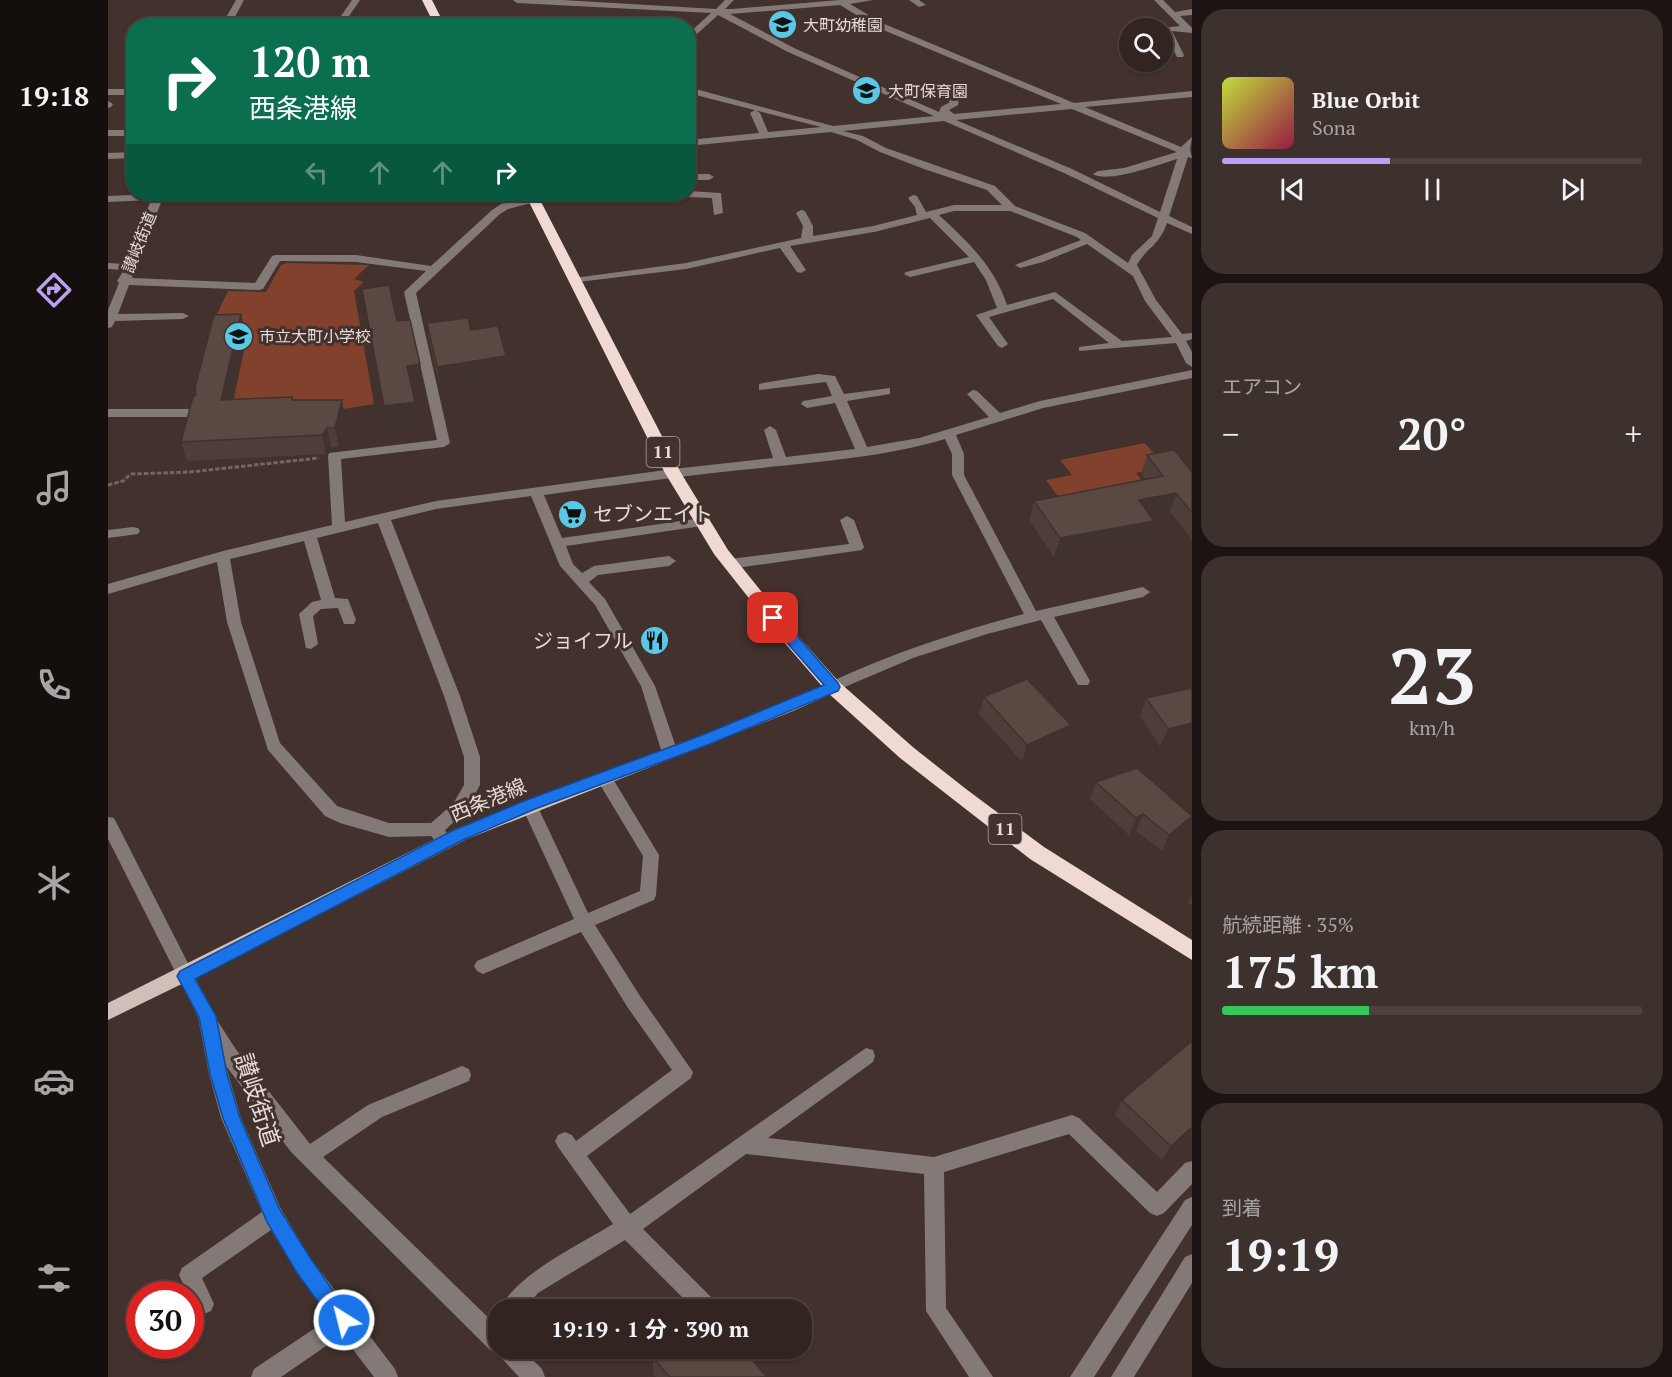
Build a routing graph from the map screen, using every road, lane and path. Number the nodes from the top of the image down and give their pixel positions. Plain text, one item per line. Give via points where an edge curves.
1 (240, 0) edge
2 (356, 0) edge
3 (427, 0) edge
4 (517, 0) edge
5 (730, 0) edge
6 (869, 0) edge
7 (1158, 0) edge
8 (547, 1) edge
9 (629, 3) edge
10 (842, 3) junction
11 (718, 12) junction
12 (1192, 12) edge
13 (1173, 15) junction
14 (230, 18) edge
15 (344, 18) edge
16 (436, 18) edge
17 (1189, 30) edge
18 (696, 32) edge
19 (1180, 55) dead end
20 (938, 88) dead end
21 (108, 92) edge
22 (126, 92) edge
23 (696, 92) edge
24 (1192, 94) edge
25 (1074, 105) junction
26 (755, 113) dead end
27 (948, 117) junction
28 (832, 129) junction
29 (108, 133) edge
30 (126, 133) edge
31 (765, 136) junction
32 (1192, 140) edge
33 (696, 142) edge
34 (1190, 153) edge
35 (108, 156) edge
36 (126, 156) edge
37 (1098, 174) dead end
38 (696, 177) edge
39 (709, 177) dead end
40 (696, 194) edge
41 (126, 198) edge
42 (913, 198) dead end
43 (108, 199) edge
44 (156, 201) edge
45 (521, 201) edge
46 (535, 201) edge
47 (1011, 208) junction
48 (718, 213) dead end
49 (801, 213) dead end
50 (927, 214) junction
51 (1164, 218) junction
52 (1192, 231) edge
53 (806, 240) junction
54 (1089, 240) junction
55 (783, 244) junction
56 (978, 258) junction
57 (1020, 265) dead end
58 (108, 266) edge
59 (129, 267) junction
60 (434, 270) junction
61 (801, 270) dead end
62 (910, 274) dead end
63 (1136, 274) junction
64 (574, 280) junction
65 (123, 281) junction
66 (113, 298) edge
67 (1003, 310) junction
68 (183, 316) dead end
69 (109, 321) edge
70 (1192, 336) edge
71 (1179, 338) junction
72 (1002, 344) dead end
73 (1119, 345) junction
74 (1083, 349) dead end
75 (1192, 363) edge
76 (1192, 374) edge
77 (763, 387) dead end
78 (886, 391) dead end
79 (973, 394) dead end
80 (840, 399) junction
81 (807, 404) dead end
82 (193, 413) edge
83 (108, 414) edge
84 (998, 418) junction
85 (770, 430) dead end
86 (948, 434) junction
87 (862, 453) junction
88 (334, 456) junction
89 (781, 462) junction
90 (673, 473) junction
91 (108, 485) edge
92 (536, 492) junction
93 (383, 518) junction
94 (847, 520) dead end
95 (702, 522) junction
96 (339, 529) junction
97 (133, 531) dead end
98 (108, 534) edge
99 (310, 537) junction
100 (558, 543) junction
101 (223, 556) junction
102 (669, 561) dead end
103 (730, 564) junction
104 (581, 581) junction
105 (108, 589) edge
106 (1143, 592) dead end
107 (328, 602) junction
108 (1038, 615) junction
109 (349, 620) dead end
110 (311, 644) dead end
111 (1083, 681) dead end
112 (833, 687) junction
113 (670, 753) junction
114 (604, 778) junction
115 (529, 805) junction
116 (109, 827) edge
117 (440, 836) junction
118 (584, 922) junction
119 (1192, 951) edge
120 (483, 966) dead end
121 (185, 976) junction
122 (108, 1012) edge
123 (207, 1016) junction
124 (866, 1056) dead end
125 (462, 1075) dead end
126 (744, 1144) junction
127 (309, 1156) junction
128 (934, 1166) junction
129 (1192, 1170) edge
130 (1192, 1207) edge
131 (274, 1216) junction
132 (626, 1226) junction
133 (1192, 1264) edge
134 (192, 1281) edge
135 (520, 1299) edge
136 (699, 1299) edge
137 (344, 1320) junction
138 (488, 1326) edge
139 (516, 1359) edge
140 (262, 1377) edge
141 (387, 1377) edge
142 (534, 1377) edge
143 (982, 1377) edge
144 (1081, 1377) edge
145 (1122, 1377) edge

1 - 14 street
2 - 15 street
3 - 16 highway
4 - 8 street
5 - 11 street
6 - 10 street
7 - 13 street
8 - 9 street
9 - 11 street
10 - 11 street
10 - 25 street via 879,25
11 - 18 street
11 - 27 street via 791,50
12 - 13 street
13 - 17 street
17 - 19 street via 1166,29
20 - 27 street via 954,99 955,103 944,110
21 - 22 street
23 - 28 street
24 - 25 street
25 - 27 street
25 - 34 street
26 - 31 street
27 - 28 street
27 - 51 street
28 - 31 street
28 - 47 street via 991,188
29 - 30 street
31 - 33 street
32 - 34 street via 1186,147
34 - 37 street via 1125,171
34 - 51 street
35 - 36 street
38 - 39 street
40 - 48 street via 717,195
41 - 43 street
42 - 50 street
44 - 59 street, 讃岐街道
45 - 60 street via 496,212
46 - 64 highway, 11
47 - 50 street via 972,207
47 - 54 street
49 - 53 street via 810,232
50 - 53 street via 874,229
50 - 56 street
51 - 52 street
51 - 63 street via 1155,242 1134,261
53 - 55 street
54 - 57 street
54 - 63 street
55 - 61 street
55 - 64 street via 686,266
56 - 62 street
56 - 67 street via 998,291
58 - 59 street
59 - 65 street, 讃岐街道
60 - 65 street via 338,257 276,258 259,286
60 - 88 street via 410,292 444,443
63 - 71 street via 1150,301
64 - 90 highway, 11
65 - 66 street, 讃岐街道
66 - 69 street, 讃岐街道
67 - 72 street via 982,315
67 - 73 street via 1055,295
68 - 69 street
70 - 71 street
71 - 73 street
71 - 75 street
73 - 74 street
76 - 84 street via 1040,405
77 - 80 street via 831,379
78 - 80 street
79 - 84 street
80 - 81 street
80 - 87 street
82 - 83 street
84 - 86 street
85 - 89 street
86 - 87 street
86 - 108 street via 958,454 958,475
87 - 89 street
88 - 91 path via 190,472 131,474
88 - 96 street
89 - 90 street
90 - 92 street
90 - 95 highway, 11
92 - 93 street via 436,505
92 - 100 street
93 - 96 street
93 - 117 street via 472,757 472,785
94 - 103 street via 857,547
95 - 100 street
95 - 103 highway, 11
96 - 99 street
97 - 98 street
99 - 101 street
99 - 107 street
100 - 104 street via 567,566
101 - 105 street
101 - 117 street via 234,622 273,746 331,811 389,830
102 - 104 street via 594,571
103 - 112 highway, 11
104 - 113 street via 600,602 648,686
106 - 108 street
107 - 109 street via 343,602
107 - 110 street via 306,614
108 - 111 street
108 - 112 street via 869,669
112 - 113 main road, 西条港線
112 - 119 highway, 11 via 907,753 1037,853
113 - 114 main road, 西条港線
114 - 115 main road, 西条港線
114 - 118 street via 651,855 648,895
115 - 117 main road, 西条港線
115 - 118 street
116 - 121 street, 讃岐街道
117 - 121 main road, 西条港線
118 - 120 street
118 - 132 street via 684,1072 569,1147
121 - 122 main road, 西条港線
121 - 123 street, 讃岐街道
123 - 127 street via 228,1054
123 - 131 street, 讃岐街道 via 231,1118
124 - 126 street
125 - 127 street via 375,1111
126 - 128 street
126 - 132 street via 650,1213
127 - 138 street
128 - 129 street via 1072,1124 1157,1206
128 - 143 street via 936,1311
130 - 144 street
131 - 134 street via 189,1275
131 - 137 street, 讃岐街道 via 304,1266
132 - 135 street via 531,1286
132 - 136 street
133 - 145 street
137 - 140 street
137 - 141 street, 讃岐街道
139 - 142 street

